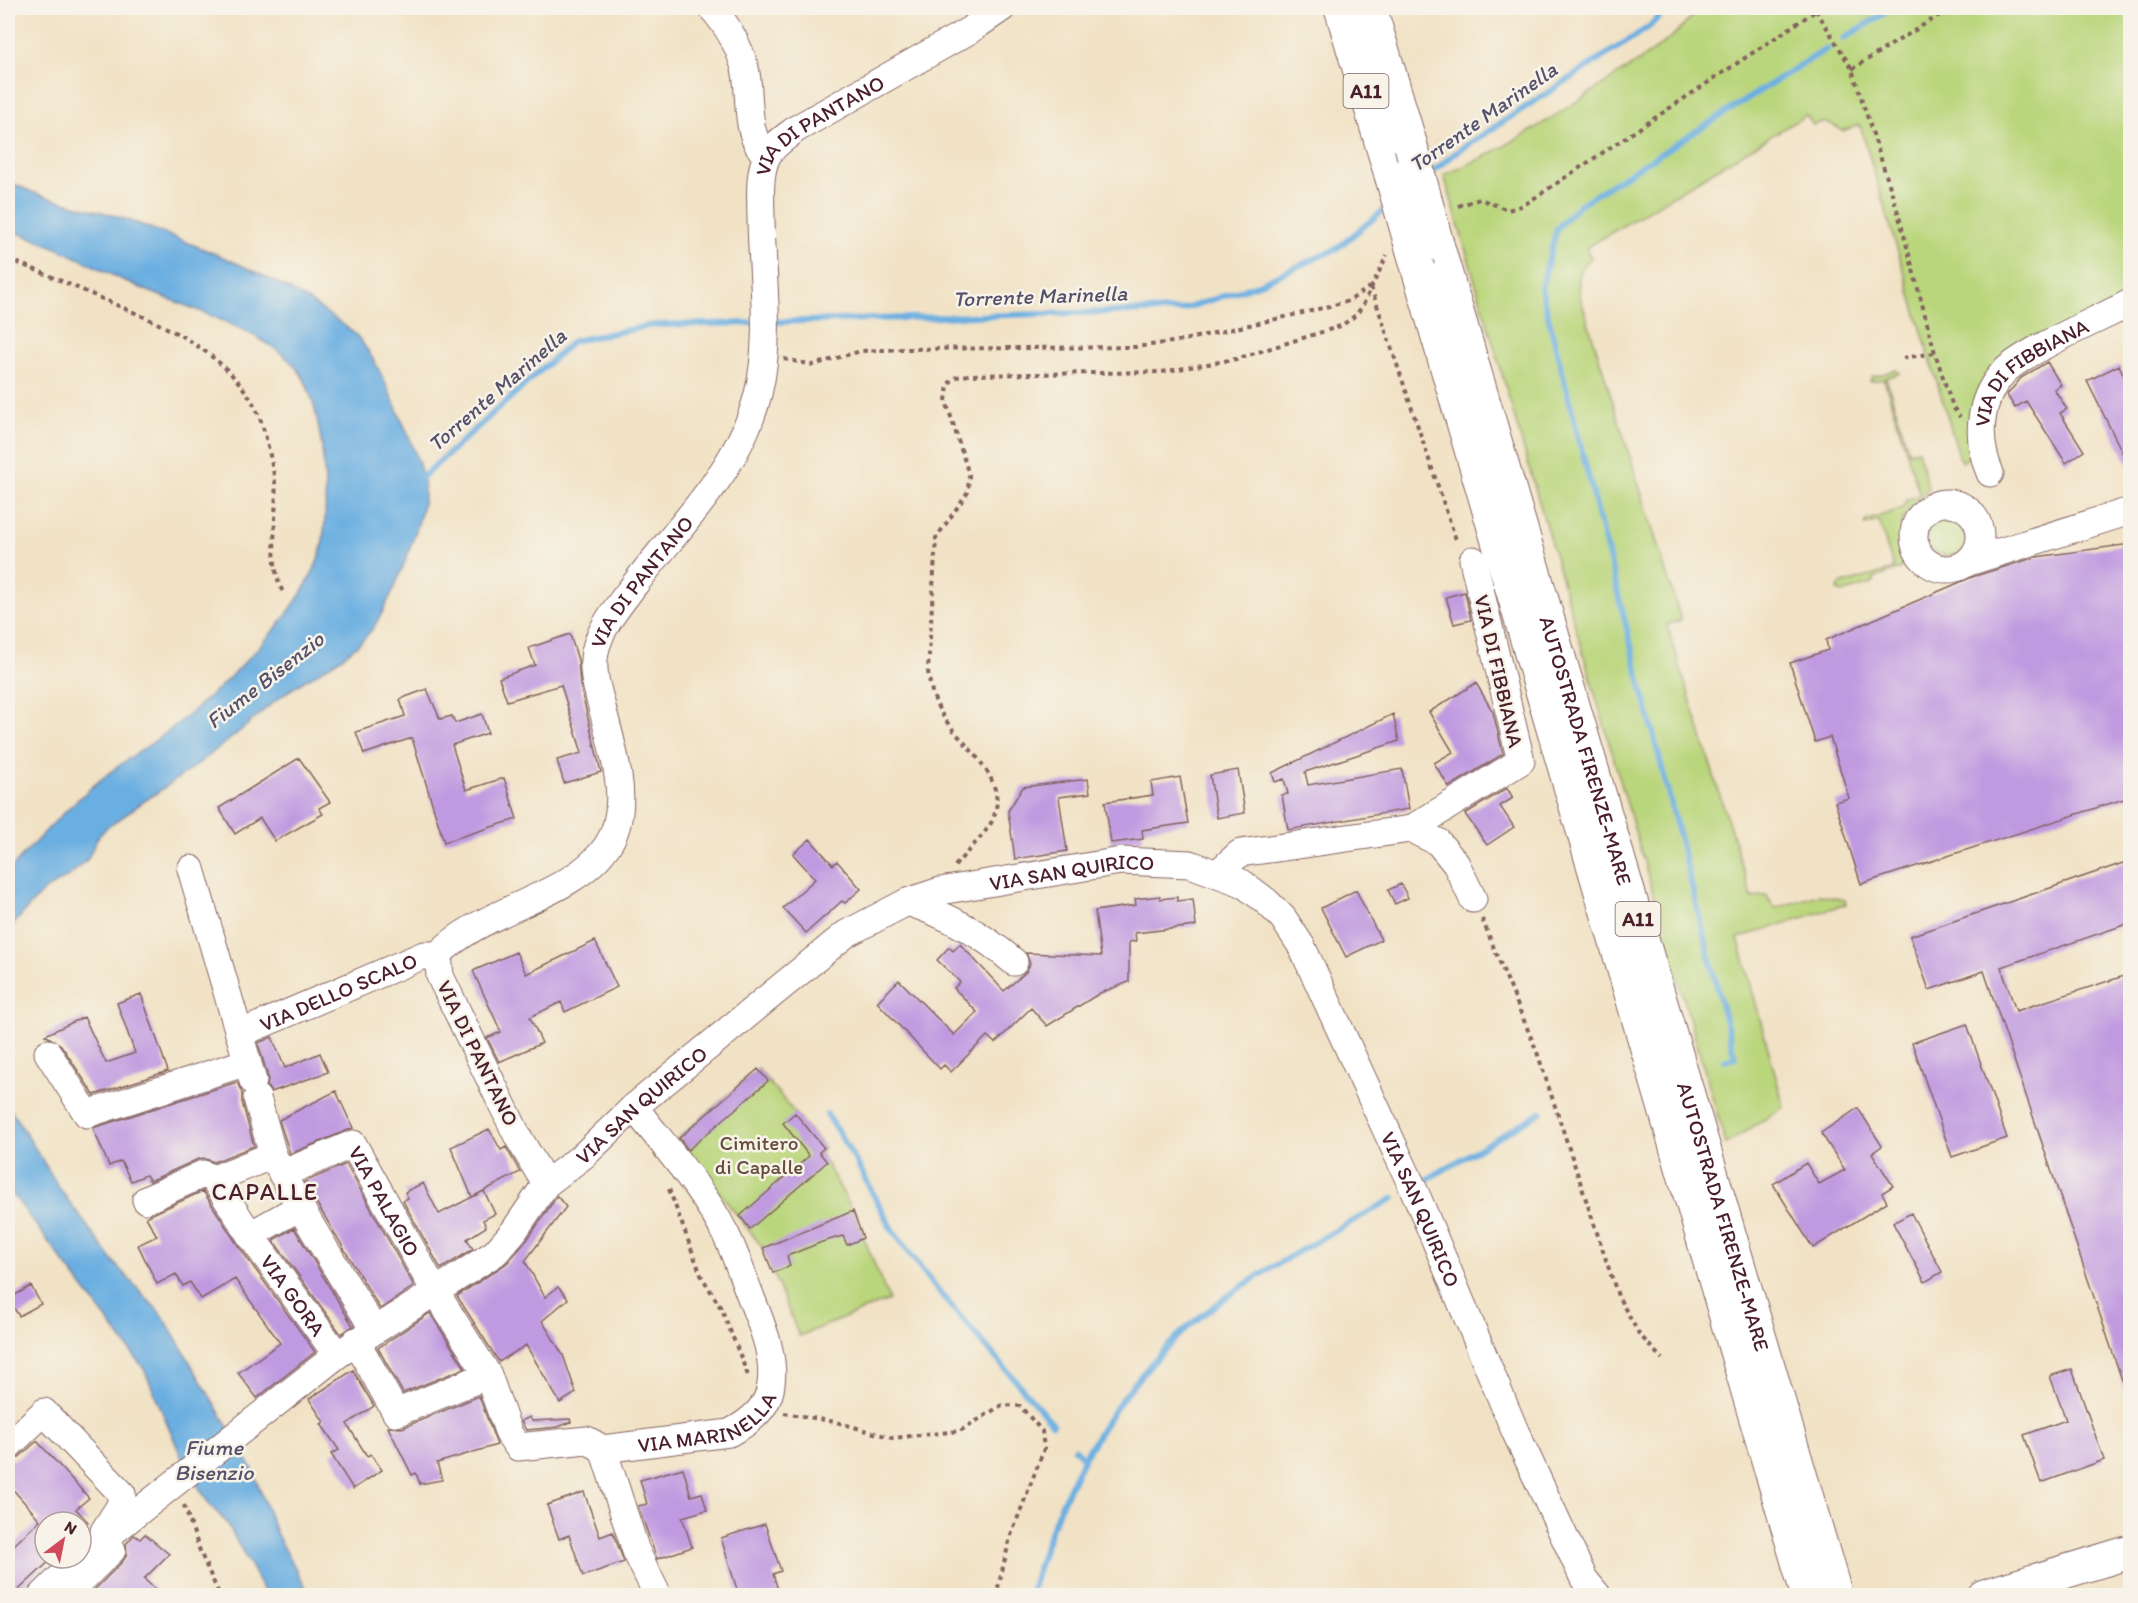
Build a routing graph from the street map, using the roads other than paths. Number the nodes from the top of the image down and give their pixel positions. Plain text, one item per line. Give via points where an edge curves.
1 (712, 8) edge
2 (1002, 8) edge
3 (1341, 8) edge
4 (1370, 8) edge
5 (767, 156) junction
6 (1427, 257) junction
7 (2130, 303) edge
8 (1990, 473) dead end
9 (2130, 511) edge
10 (1979, 527) junction
11 (2023, 542) junction
12 (1473, 560) road end
13 (1968, 562) junction
14 (1411, 829) junction
15 (191, 869) dead end
16 (1218, 873) junction
17 (1473, 899) road end
18 (907, 902) junction
19 (438, 955) junction
20 (1014, 962) dead end
21 (239, 1034) junction
22 (48, 1053) dead end
23 (252, 1080) junction
24 (634, 1107) junction
25 (278, 1165) junction
26 (214, 1179) junction
27 (546, 1184) junction
28 (146, 1200) dead end
29 (298, 1208) junction
30 (250, 1234) junction
31 (436, 1293) junction
32 (356, 1342) junction
33 (488, 1375) junction
34 (8, 1446) edge
35 (603, 1449) junction
36 (133, 1521) junction
37 (93, 1542) edge
38 (93, 1548) edge
39 (2130, 1552) edge
40 (68, 1570) edge
41 (1590, 1590) edge
42 (42, 1596) edge
43 (65, 1596) edge
44 (658, 1596) edge
45 (1808, 1596) edge
46 (1836, 1596) edge
47 (1984, 1596) edge

1 - 5 street via 735,40 741,56 751,130
2 - 5 street, VIA DI PANTANO via 796,129
3 - 6 main road, AUTOSTRADA FIRENZE-MARE / A11, bridge via 1390,176
4 - 6 main road, AUTOSTRADA FIRENZE-MARE / A11, bridge via 1411,146
5 - 19 street, VIA DI PANTANO via 761,190 765,354 748,428 704,499 616,608 595,651 594,676 620,794 617,826 593,863 460,936
6 - 45 main road, AUTOSTRADA FIRENZE-MARE / A11
6 - 46 main road, AUTOSTRADA FIRENZE-MARE / A11
7 - 8 street, VIA DI FIBBIANA via 2003,373 1982,412 1985,461
9 - 11 street
10 - 11 street
10 - 13 street via 1979,546
10 - 13 street via 1968,510 1949,502 1929,507 1916,523 1914,543 1924,561 1941,569
11 - 13 street via 1988,558
12 - 14 street, VIA DI FIBBIANA via 1521,761
14 - 16 street via 1240,854
14 - 17 street via 1438,842 1456,864
15 - 21 street, VIA DELLO SCALO
16 - 18 street, VIA SAN QUIRICO via 1190,864 1121,861 940,891
16 - 41 street, VIA SAN QUIRICO via 1266,901 1284,918 1302,947 1418,1199 1515,1431
18 - 20 street via 938,912 987,939
18 - 24 street, VIA SAN QUIRICO via 846,934
19 - 21 street, VIA DELLO SCALO via 424,955
19 - 27 street, VIA DI PANTANO via 440,976 518,1137
21 - 23 street, VIA DELLO SCALO
22 - 23 street via 87,1114
23 - 25 street, VIA DELLO SCALO
24 - 27 street, VIA SAN QUIRICO via 584,1155
24 - 35 street, VIA MARINELLA via 692,1181 725,1232 759,1318 771,1360 771,1386 748,1424 729,1433
25 - 26 street
25 - 29 street, VIA DELLO SCALO
25 - 31 street, VIA PALAGIO via 353,1144
26 - 28 street via 203,1174
26 - 30 street, VIA GORA
27 - 31 street, VIA SAN QUIRICO via 495,1253
29 - 30 street
29 - 32 street, VIA DELLO SCALO via 337,1266
30 - 32 street, VIA GORA
31 - 32 street, VIA SAN QUIRICO
31 - 33 street, VIA MARINELLA
32 - 33 street via 396,1413
32 - 36 street, VIA SAN QUIRICO via 175,1482
33 - 35 street, VIA MARINELLA via 509,1434 518,1448 587,1440
34 - 37 street via 44,1412 122,1494 120,1506
35 - 44 street, VIA MARINELLA via 636,1551
36 - 38 street
36 - 43 street
39 - 47 main road
40 - 42 street

